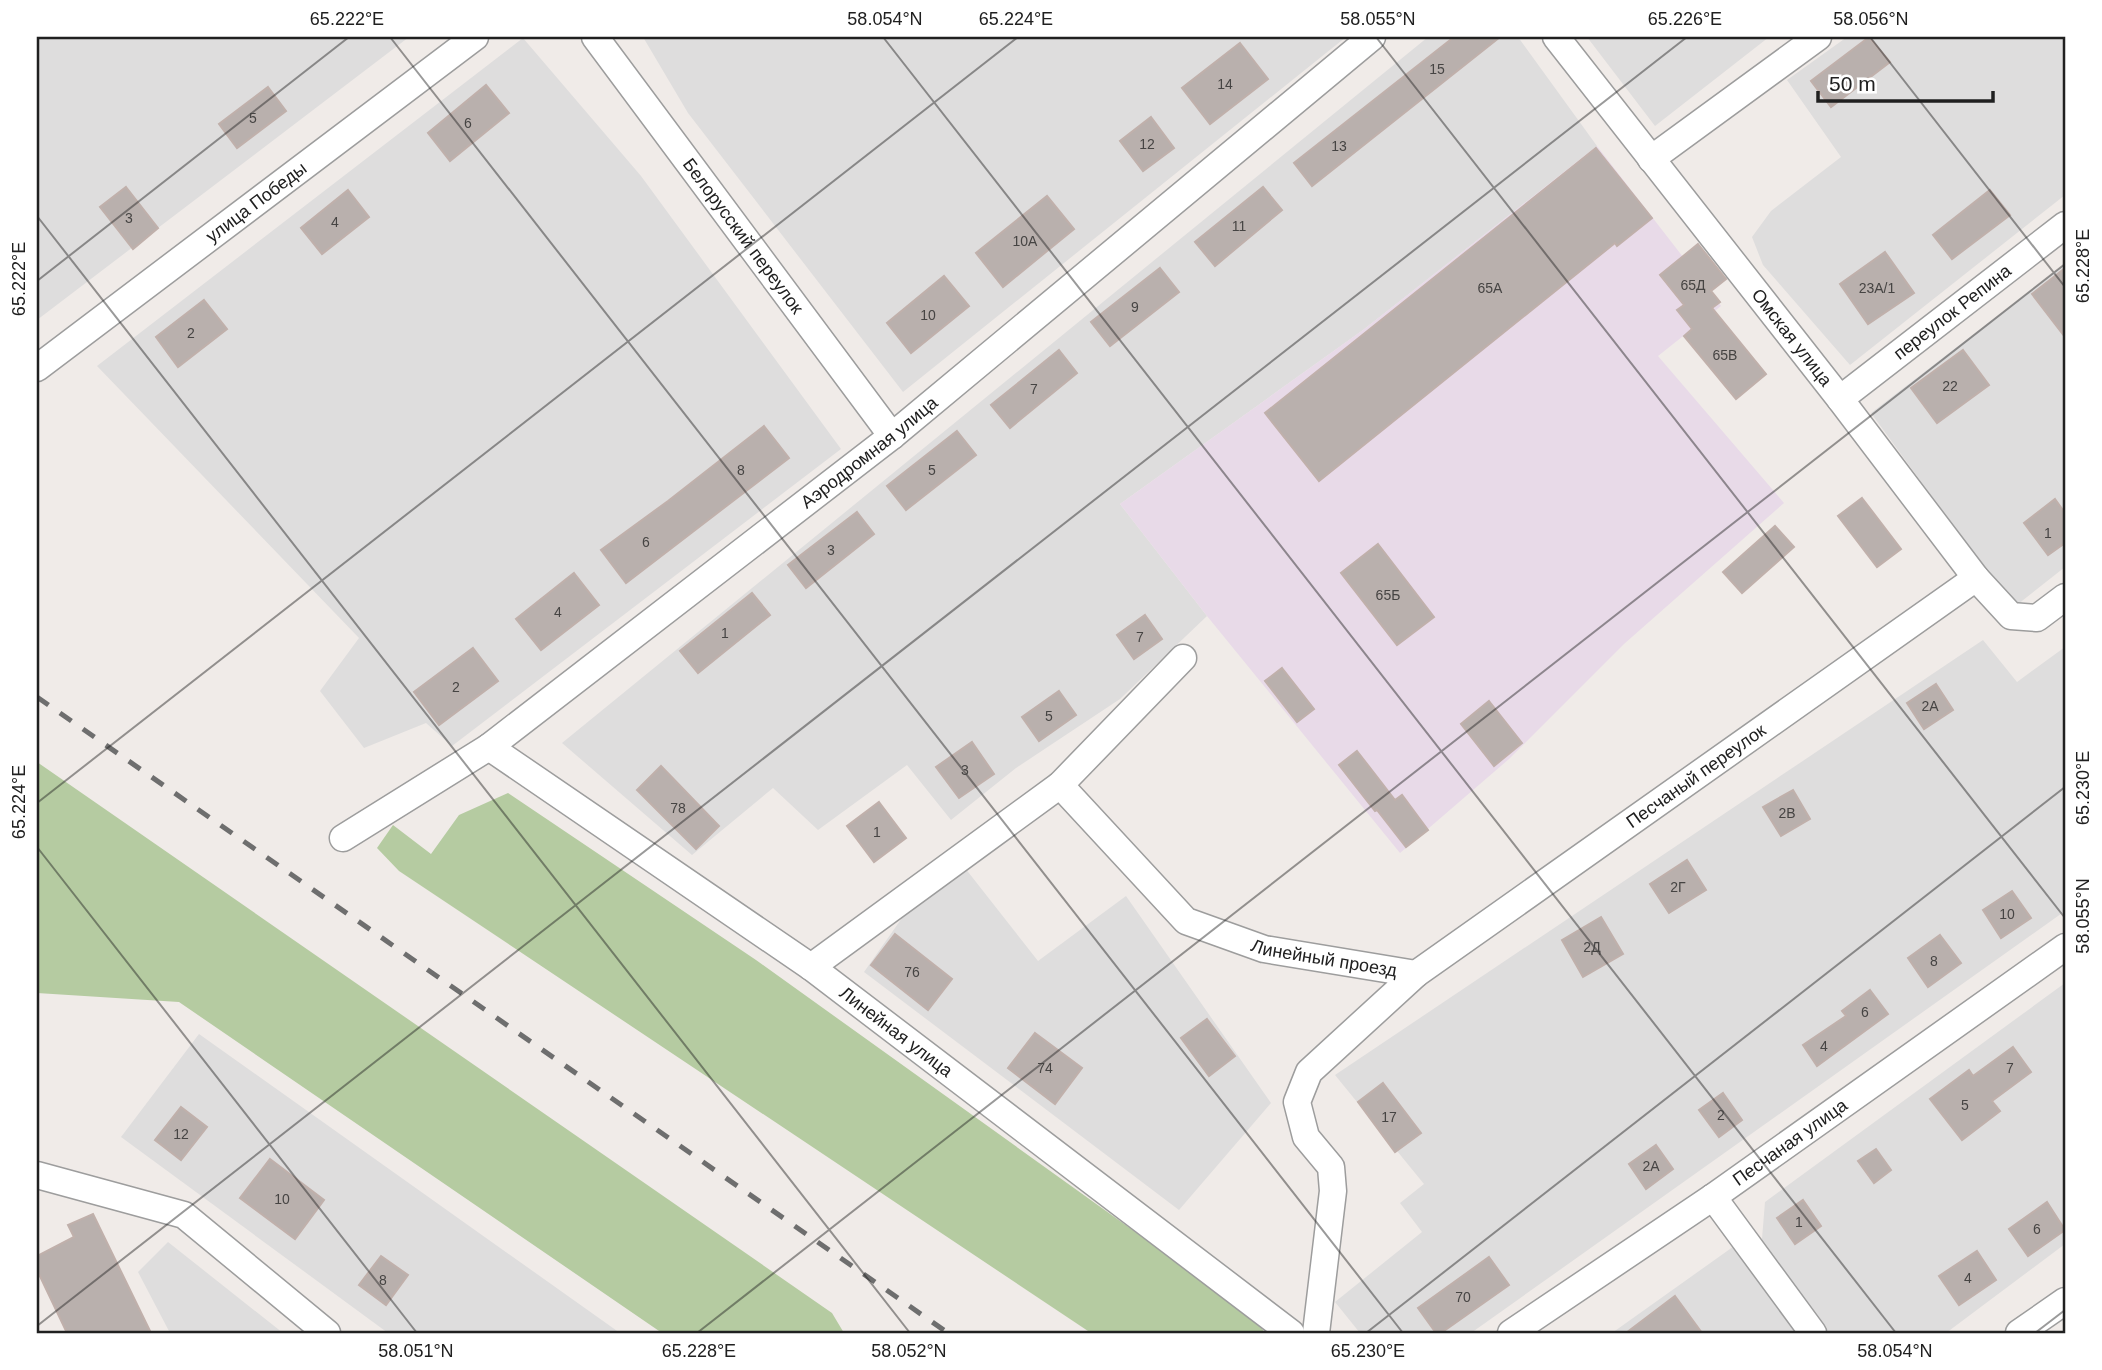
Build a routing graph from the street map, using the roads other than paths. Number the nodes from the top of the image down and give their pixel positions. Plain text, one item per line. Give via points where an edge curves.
1 (475, 37) edge
2 (595, 37) edge
3 (1372, 37) edge
4 (1556, 37) edge
5 (1818, 37) edge
6 (1651, 159) junction
7 (2065, 225) edge
8 (37, 369) edge
9 (1840, 399) junction
10 (892, 436) junction
11 (1976, 578) junction
12 (2065, 597) edge
13 (1183, 658) dead end
14 (489, 747) junction
15 (1060, 785) junction
16 (343, 838) dead end
17 (2065, 947) edge
18 (811, 967) junction
19 (1416, 974) junction
20 (37, 1175) edge
21 (1713, 1197) junction
22 (2065, 1301) edge
23 (327, 1333) edge
24 (1291, 1333) edge
25 (1316, 1333) edge
26 (1511, 1333) edge
27 (1813, 1333) edge
28 (2020, 1333) edge

1 - 8 street, улица Победы
2 - 10 street, Белорусский переулок
3 - 10 street, Аэродромная улица
4 - 6 street, Омская улица
5 - 6 street
6 - 9 street, Омская улица
7 - 9 street, переулок Репина
9 - 11 street, Омская улица
10 - 14 street, Аэродромная улица
11 - 12 street, Омская улица via 2011,615 2037,618
11 - 19 street, Песчаный переулок
13 - 15 street
14 - 16 street, Аэродромная улица
14 - 18 street, Линейная улица
15 - 18 street
15 - 19 street, Линейный проезд via 1186,921 1264,948
17 - 21 street, Песчаная улица
18 - 24 street, Линейная улица
19 - 25 street, Линейный проезд via 1309,1072 1297,1102 1306,1137 1331,1167 1334,1191
20 - 23 street via 184,1215
21 - 26 street, Песчаная улица
21 - 27 street
22 - 28 street

